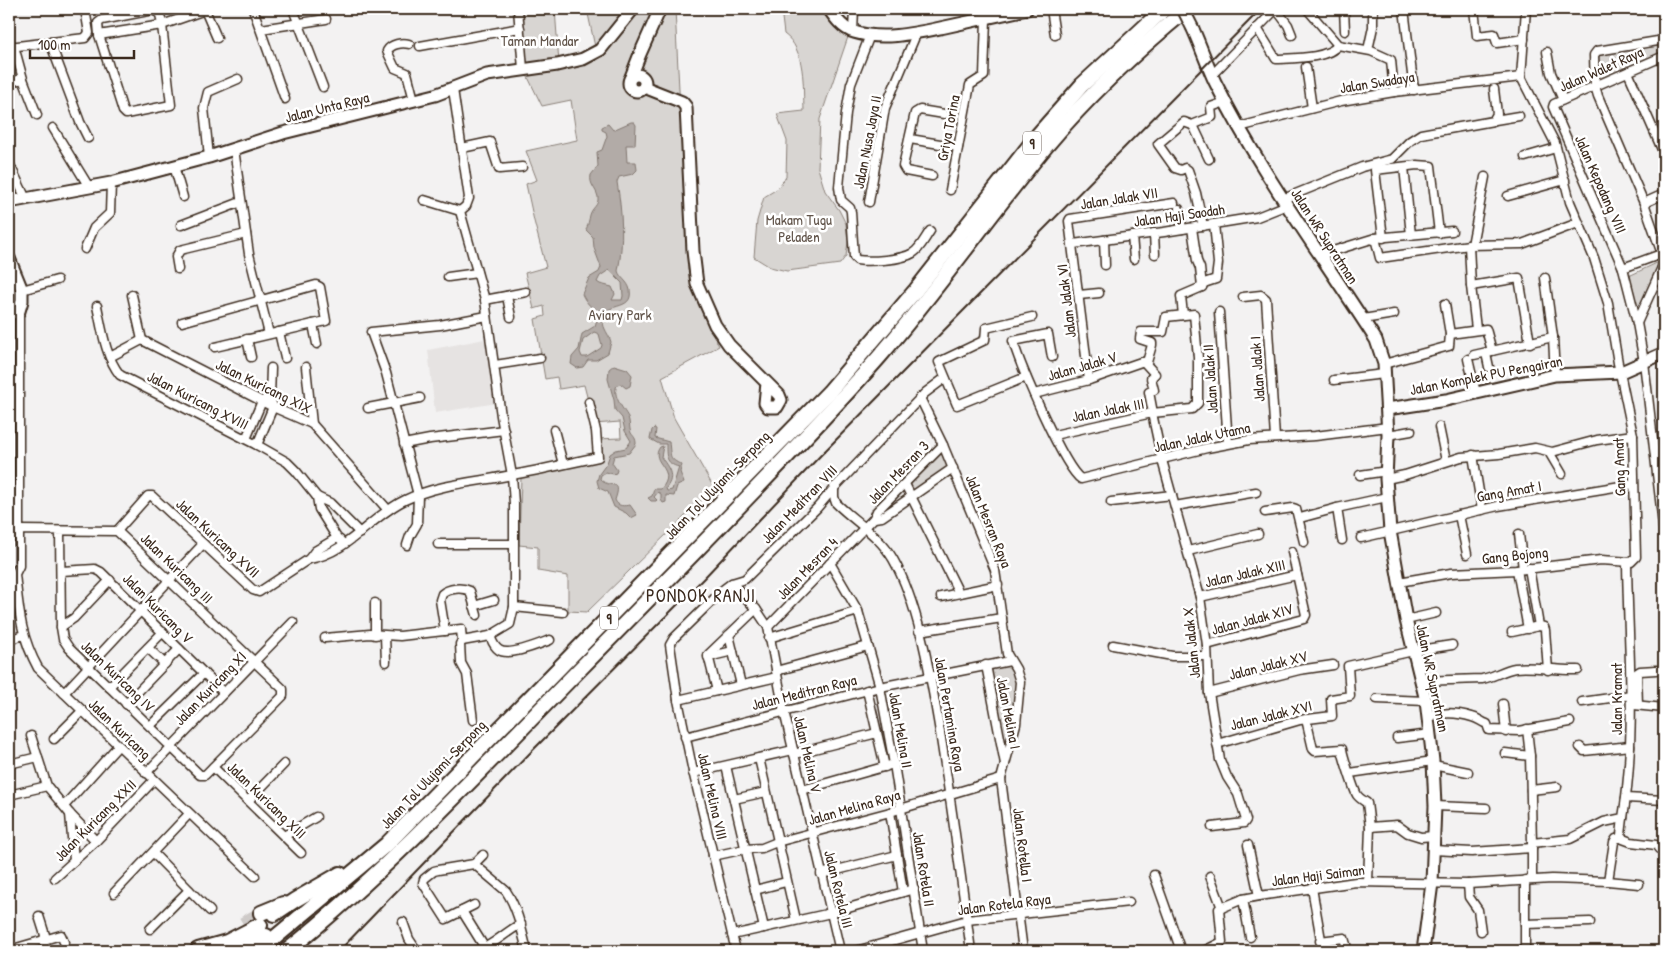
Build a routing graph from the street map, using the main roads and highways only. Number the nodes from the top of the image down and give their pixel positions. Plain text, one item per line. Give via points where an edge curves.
1 (1164, 9) edge
2 (1187, 9) edge
3 (387, 844) junction
4 (344, 872) junction
5 (243, 924) tunnel mouth
6 (198, 951) edge
7 (238, 951) edge
8 (259, 951) edge
9 (287, 951) edge

1 - 3 highway, Jalan Tol Ulujami–Serpong / 9 via 1076,92 1038,135 916,290 829,392
2 - 9 highway, Jalan Tol Ulujami–Serpong / 9 via 1132,57 1047,145 881,354 797,445 426,825
3 - 4 highway
3 - 8 highway, Jalan Tol Ulujami–Serpong / 9
4 - 6 highway via 227,942
4 - 7 highway via 276,929
5 - 6 highway

